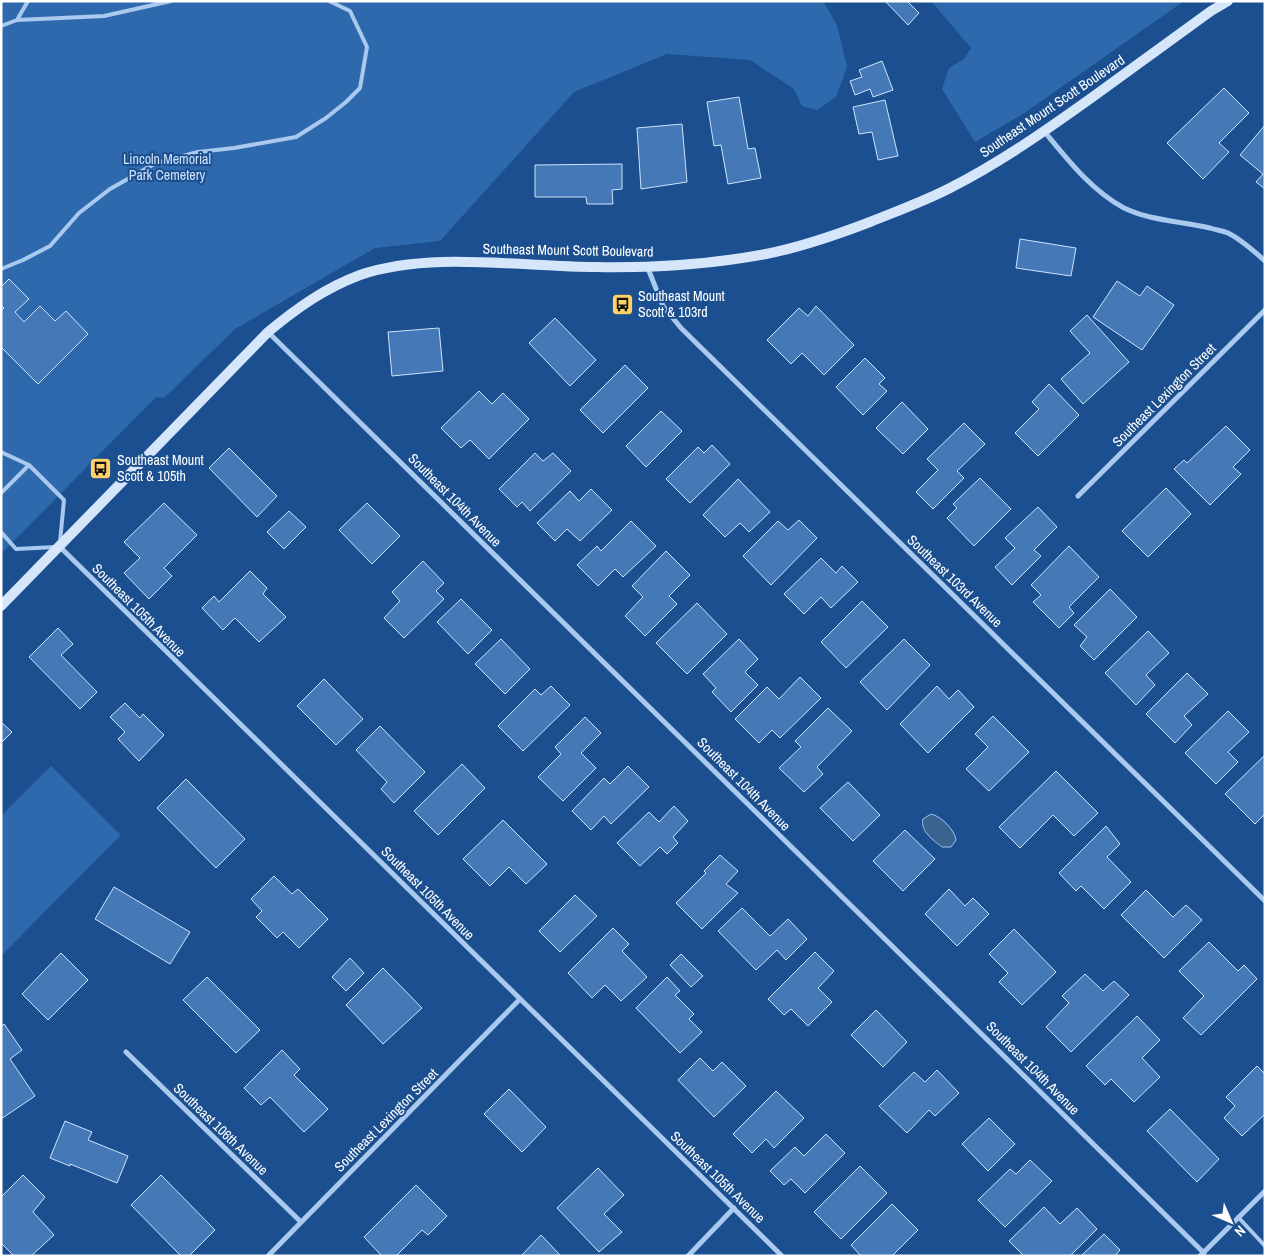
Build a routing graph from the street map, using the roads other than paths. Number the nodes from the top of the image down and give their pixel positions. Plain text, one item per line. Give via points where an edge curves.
1 (28, 1) edge
2 (171, 1) edge
3 (329, 1) edge
4 (1228, 1) edge
5 (16, 20) junction
6 (1, 26) edge
7 (1044, 132) junction
8 (1265, 261) edge
9 (647, 266) junction
10 (1, 269) edge
11 (1265, 310) edge
12 (268, 332) junction
13 (1, 452) edge
14 (29, 466) junction
15 (1, 493) edge
16 (1078, 496) dead end
17 (1, 532) edge
18 (59, 546) junction
19 (1, 606) edge
20 (1265, 901) edge
21 (520, 999) junction
22 (126, 1052) dead end
23 (1265, 1190) edge
24 (734, 1208) junction
25 (1238, 1217) junction
26 (301, 1222) junction
27 (1265, 1246) edge
28 (1202, 1254) edge
29 (268, 1256) edge
30 (688, 1256) edge
31 (782, 1256) edge

1 - 5 lane
2 - 5 lane via 104,16
3 - 10 lane via 350,12 367,47 360,88 346,102 296,137 198,152 156,163 110,189 79,213 50,246
4 - 7 street, Southeast Mount Scott Boulevard
5 - 6 lane
7 - 8 street via 1096,190 1125,208 1162,220 1228,233
7 - 9 street, Southeast Mount Scott Boulevard via 950,188 807,244 708,262
9 - 12 street, Southeast Mount Scott Boulevard via 414,264 362,275 334,286 310,299
9 - 20 street, Southeast 103rd Avenue via 663,306 681,328
11 - 16 street, Southeast Lexington Street
12 - 18 street, Southeast Mount Scott Boulevard
12 - 28 street, Southeast 104th Avenue
13 - 14 lane
14 - 15 lane
14 - 18 lane via 64,500
17 - 18 lane via 16,550
18 - 19 street, Southeast Mount Scott Boulevard
18 - 21 street, Southeast 105th Avenue
21 - 24 street, Southeast 105th Avenue
21 - 26 street, Southeast Lexington Street
22 - 26 street, Southeast 106th Avenue
23 - 25 street
24 - 30 street
24 - 31 street, Southeast 105th Avenue
25 - 27 lane
25 - 28 street
26 - 29 street, Southeast Lexington Street

